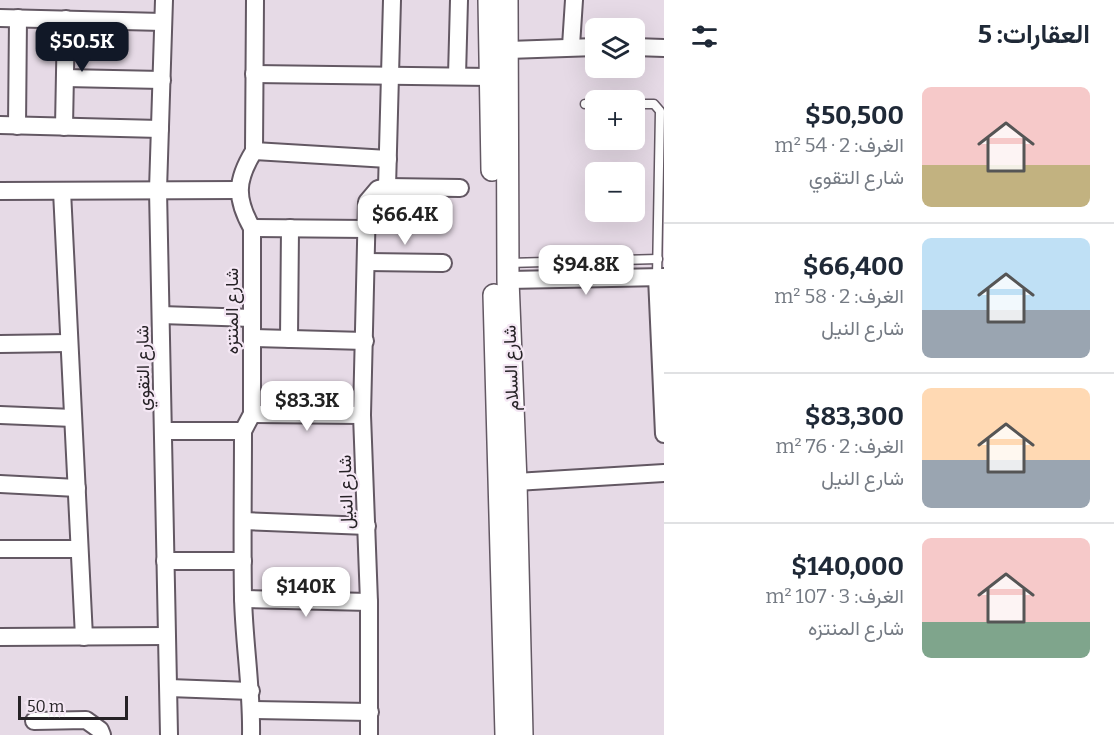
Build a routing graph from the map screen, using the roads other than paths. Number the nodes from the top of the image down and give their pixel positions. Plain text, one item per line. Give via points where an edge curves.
1 (164, 0) edge
2 (255, 0) edge
3 (392, 0) edge
4 (459, 0) edge
5 (489, 0) edge
6 (507, 0) edge
7 (574, 0) edge
8 (0, 18) edge
9 (18, 18) junction
10 (66, 19) junction
11 (163, 22) junction
12 (571, 46) junction
13 (585, 46) edge
14 (645, 47) edge
15 (664, 48) edge
16 (505, 50) junction
17 (0, 73) edge
18 (18, 74) junction
19 (254, 74) junction
20 (390, 76) junction
21 (457, 76) junction
22 (490, 76) junction
23 (65, 78) junction
24 (162, 80) junction
25 (645, 104) edge
26 (8, 125) edge
27 (64, 127) junction
28 (160, 129) junction
29 (254, 151) junction
30 (388, 159) junction
31 (387, 187) junction
32 (460, 188) dead end
33 (158, 190) junction
34 (239, 190) junction
35 (0, 191) edge
36 (62, 191) junction
37 (252, 228) junction
38 (290, 228) junction
39 (367, 229) junction
40 (658, 259) junction
41 (367, 262) junction
42 (443, 263) dead end
43 (508, 271) junction
44 (661, 277) edge
45 (161, 315) junction
46 (252, 318) junction
47 (252, 338) junction
48 (289, 339) junction
49 (365, 341) junction
50 (69, 343) junction
51 (0, 344) edge
52 (252, 414) junction
53 (0, 415) edge
54 (362, 415) junction
55 (73, 417) junction
56 (163, 431) junction
57 (243, 431) junction
58 (664, 434) edge
59 (664, 473) edge
60 (516, 482) junction
61 (0, 484) edge
62 (76, 488) junction
63 (243, 521) junction
64 (367, 526) junction
65 (0, 549) edge
66 (78, 549) junction
67 (165, 561) junction
68 (243, 561) junction
69 (243, 599) junction
70 (369, 602) junction
71 (166, 636) junction
72 (0, 637) edge
73 (84, 637) junction
74 (169, 688) junction
75 (251, 691) junction
76 (251, 710) junction
77 (370, 712) junction
78 (34, 721) dead end
79 (102, 735) edge
80 (169, 735) edge
81 (251, 735) edge
82 (369, 735) edge
83 (506, 735) edge
84 (522, 735) edge

1 - 11 street, شارع التقوي
2 - 19 street
3 - 20 street
4 - 21 street
5 - 22 street, شارع السلام
6 - 16 street, شارع السلام
7 - 12 street
8 - 9 street
9 - 10 street
9 - 18 street
10 - 11 street
10 - 23 street
11 - 24 street, شارع التقوي
12 - 13 street
12 - 16 street
14 - 15 street
16 - 43 street, شارع السلام
17 - 18 street
18 - 26 street
19 - 20 street
19 - 29 street
20 - 21 street
20 - 30 street
21 - 22 street
22 - 83 street, شارع السلام
23 - 24 street
23 - 27 street
24 - 28 street, شارع التقوي
25 - 40 lane via 654,104 660,111
26 - 27 street
27 - 28 street
28 - 33 street, شارع التقوي
29 - 30 street
29 - 34 street via 243,169
30 - 31 street
31 - 32 street
31 - 39 street, شارع النيل via 378,189 367,202
33 - 34 street
33 - 36 street
33 - 45 street, شارع التقوي
34 - 37 street, شارع المنتزه via 242,210
35 - 36 street
36 - 50 street
37 - 38 street
37 - 46 street, شارع المنتزه
38 - 39 street
38 - 48 street
39 - 41 street, شارع النيل
40 - 43 lane
40 - 44 lane
41 - 42 street
41 - 49 street, شارع النيل
43 - 44 street
43 - 60 street, شارع السلام
44 - 58 street
45 - 46 street
45 - 56 street, شارع التقوي
46 - 47 street, شارع المنتزه
47 - 48 street
47 - 52 street, شارع المنتزه
48 - 49 street
49 - 54 street, شارع النيل
50 - 51 street
50 - 55 street
52 - 54 street
52 - 57 street, شارع المنتزه
53 - 55 street
54 - 64 street, شارع النيل
55 - 62 street
56 - 57 street
56 - 67 street, شارع التقوي
57 - 63 street, شارع المنتزه
59 - 60 street
60 - 84 street, شارع السلام
61 - 62 street
62 - 66 street
63 - 64 street
63 - 68 street, شارع المنتزه
64 - 70 street, شارع النيل
65 - 66 street
66 - 73 street
67 - 68 street
67 - 71 street, شارع التقوي
68 - 69 street, شارع المنتزه
69 - 70 street
69 - 75 street, شارع المنتزه
70 - 77 street, شارع النيل
71 - 73 street
71 - 74 street, شارع التقوي
72 - 73 street
74 - 75 street
74 - 80 street, شارع التقوي
75 - 76 street, شارع المنتزه
76 - 77 street
76 - 81 street, شارع المنتزه
77 - 82 street, شارع النيل
78 - 79 street via 86,720

